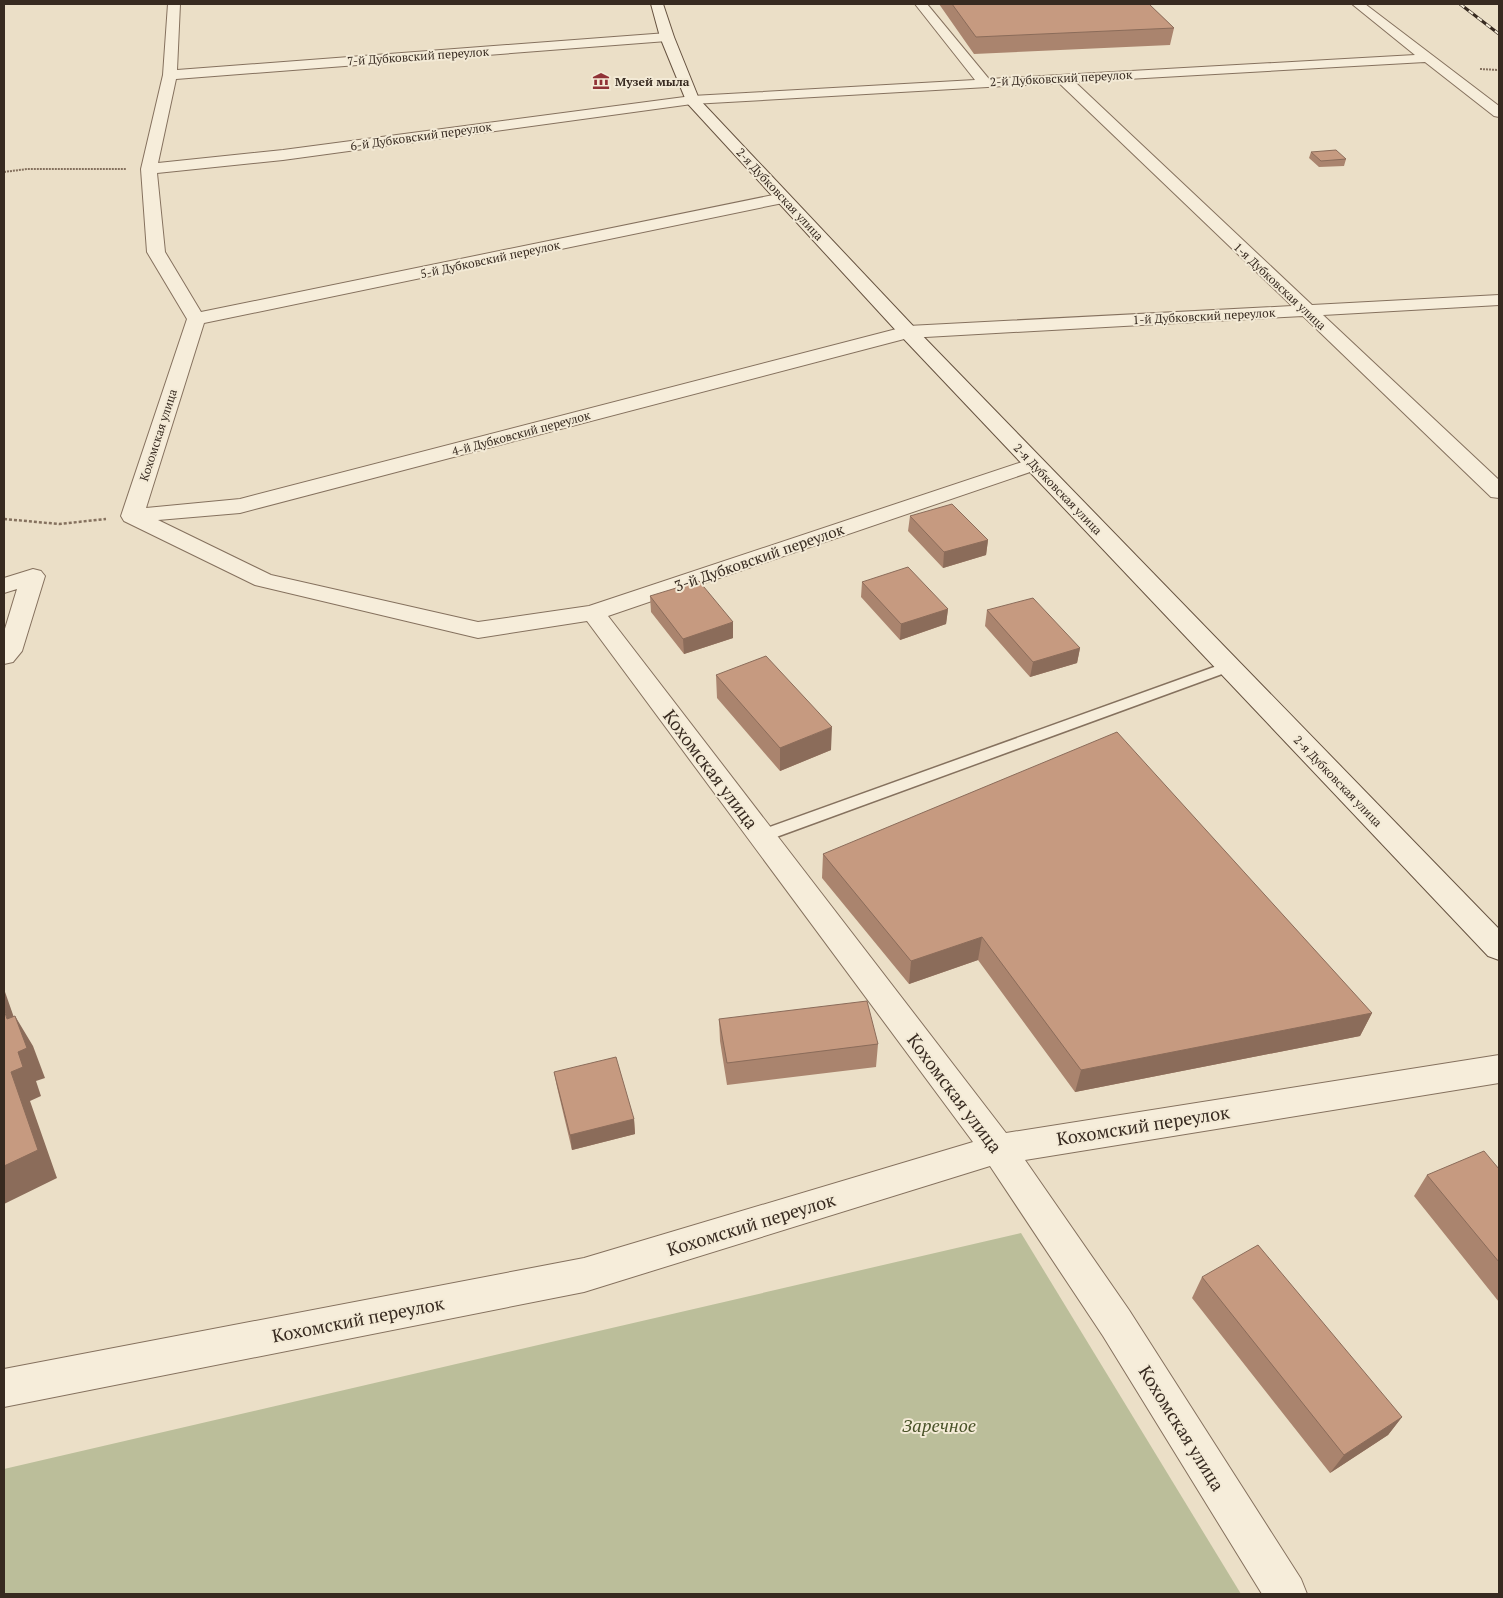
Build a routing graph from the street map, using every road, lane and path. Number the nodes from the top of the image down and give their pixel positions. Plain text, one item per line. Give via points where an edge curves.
1 (174, 4) edge
2 (657, 4) edge
3 (921, 4) edge
4 (1358, 4) edge
5 (667, 37) junction
6 (1430, 58) junction
7 (170, 75) junction
8 (1063, 79) junction
9 (984, 82) junction
10 (692, 100) junction
11 (1499, 112) edge
12 (149, 169) junction
13 (4, 172) edge
14 (783, 198) junction
15 (1499, 300) edge
16 (1306, 311) junction
17 (196, 320) junction
18 (908, 332) junction
19 (1035, 464) junction
20 (1499, 492) edge
21 (132, 516) junction
22 (4, 519) edge
23 (4, 586) edge
24 (593, 613) junction
25 (4, 656) edge
26 (1228, 667) junction
27 (762, 836) junction
28 (1499, 948) edge
29 (1499, 1069) edge
30 (998, 1149) junction
31 (4, 1388) edge
32 (1286, 1594) edge

1 - 7 street
2 - 5 street, 2-я Дубковская улица
3 - 9 street
4 - 6 street
5 - 7 street, 7-й Дубковский переулок
5 - 10 street, 2-я Дубковская улица
6 - 8 street, 2-й Дубковский переулок
6 - 11 street
7 - 12 street
8 - 9 street, 2-й Дубковский переулок
8 - 16 street, 1-я Дубковская улица
9 - 10 street, 2-й Дубковский переулок
10 - 12 street, 6-й Дубковский переулок via 283,155
10 - 14 street, 2-я Дубковская улица
12 - 13 path via 27,169
12 - 17 street via 156,252
14 - 17 street, 5-й Дубковский переулок
14 - 18 street, 2-я Дубковская улица
15 - 16 street, 1-й Дубковский переулок
16 - 18 street, 1-й Дубковский переулок
16 - 20 street, 1-я Дубковская улица
17 - 21 street, Кохомская улица
18 - 19 street, 2-я Дубковская улица
18 - 21 street, 4-й Дубковский переулок via 240,506
19 - 24 street, 3-й Дубковский переулок
19 - 26 street, 2-я Дубковская улица
21 - 22 path via 59,524
21 - 24 street, 3-й Дубковский переулок via 263,580 478,630
23 - 25 street via 33,576 10,651
24 - 27 street, Кохомская улица
26 - 27 lane
26 - 28 street, 2-я Дубковская улица
27 - 30 street, Кохомская улица
29 - 30 street, Кохомский переулок
30 - 31 street, Кохомский переулок via 584,1275
30 - 32 street, Кохомская улица via 1116,1323

